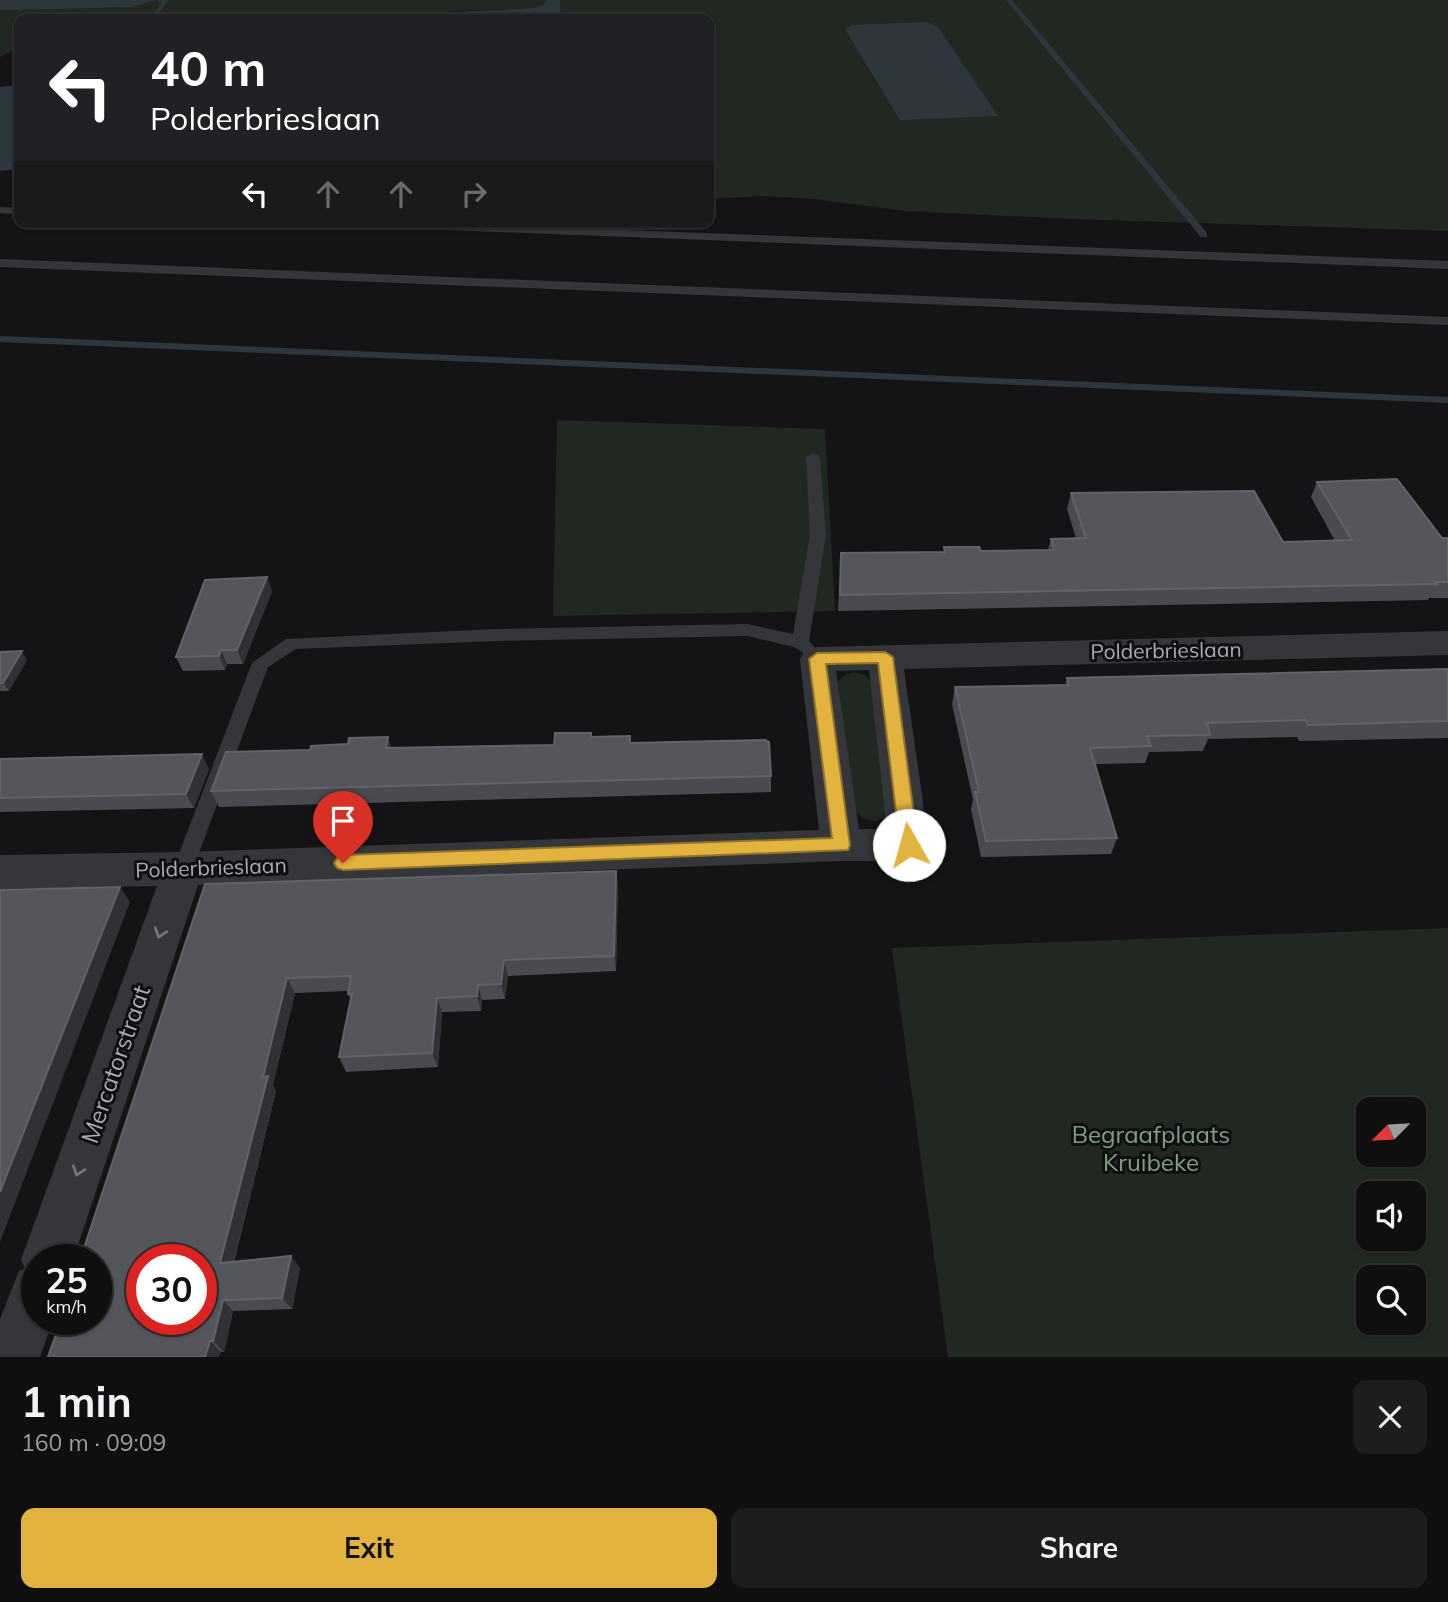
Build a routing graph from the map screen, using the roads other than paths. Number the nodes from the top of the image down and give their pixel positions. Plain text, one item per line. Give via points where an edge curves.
1 (477, 228) edge
2 (0, 263) edge
3 (1448, 265) edge
4 (1448, 321) edge
5 (813, 457) dead end
6 (1448, 643) edge
7 (808, 650) junction
8 (885, 657) junction
9 (841, 845) junction
10 (183, 869) junction
11 (0, 872) edge
12 (53, 1244) edge
13 (21, 1334) edge
14 (13, 1357) edge

1 - 3 lane
2 - 4 lane
5 - 7 lane via 818,535
6 - 8 street, Polderbrieslaan
7 - 8 street, Polderbrieslaan
7 - 9 street
7 - 10 lane via 747,630 292,643 261,663
8 - 9 street, Polderbrieslaan via 909,845
9 - 10 street, Polderbrieslaan
10 - 11 street, Polderbrieslaan
10 -> 12 street, Mercatorstraat
13 - 14 street

